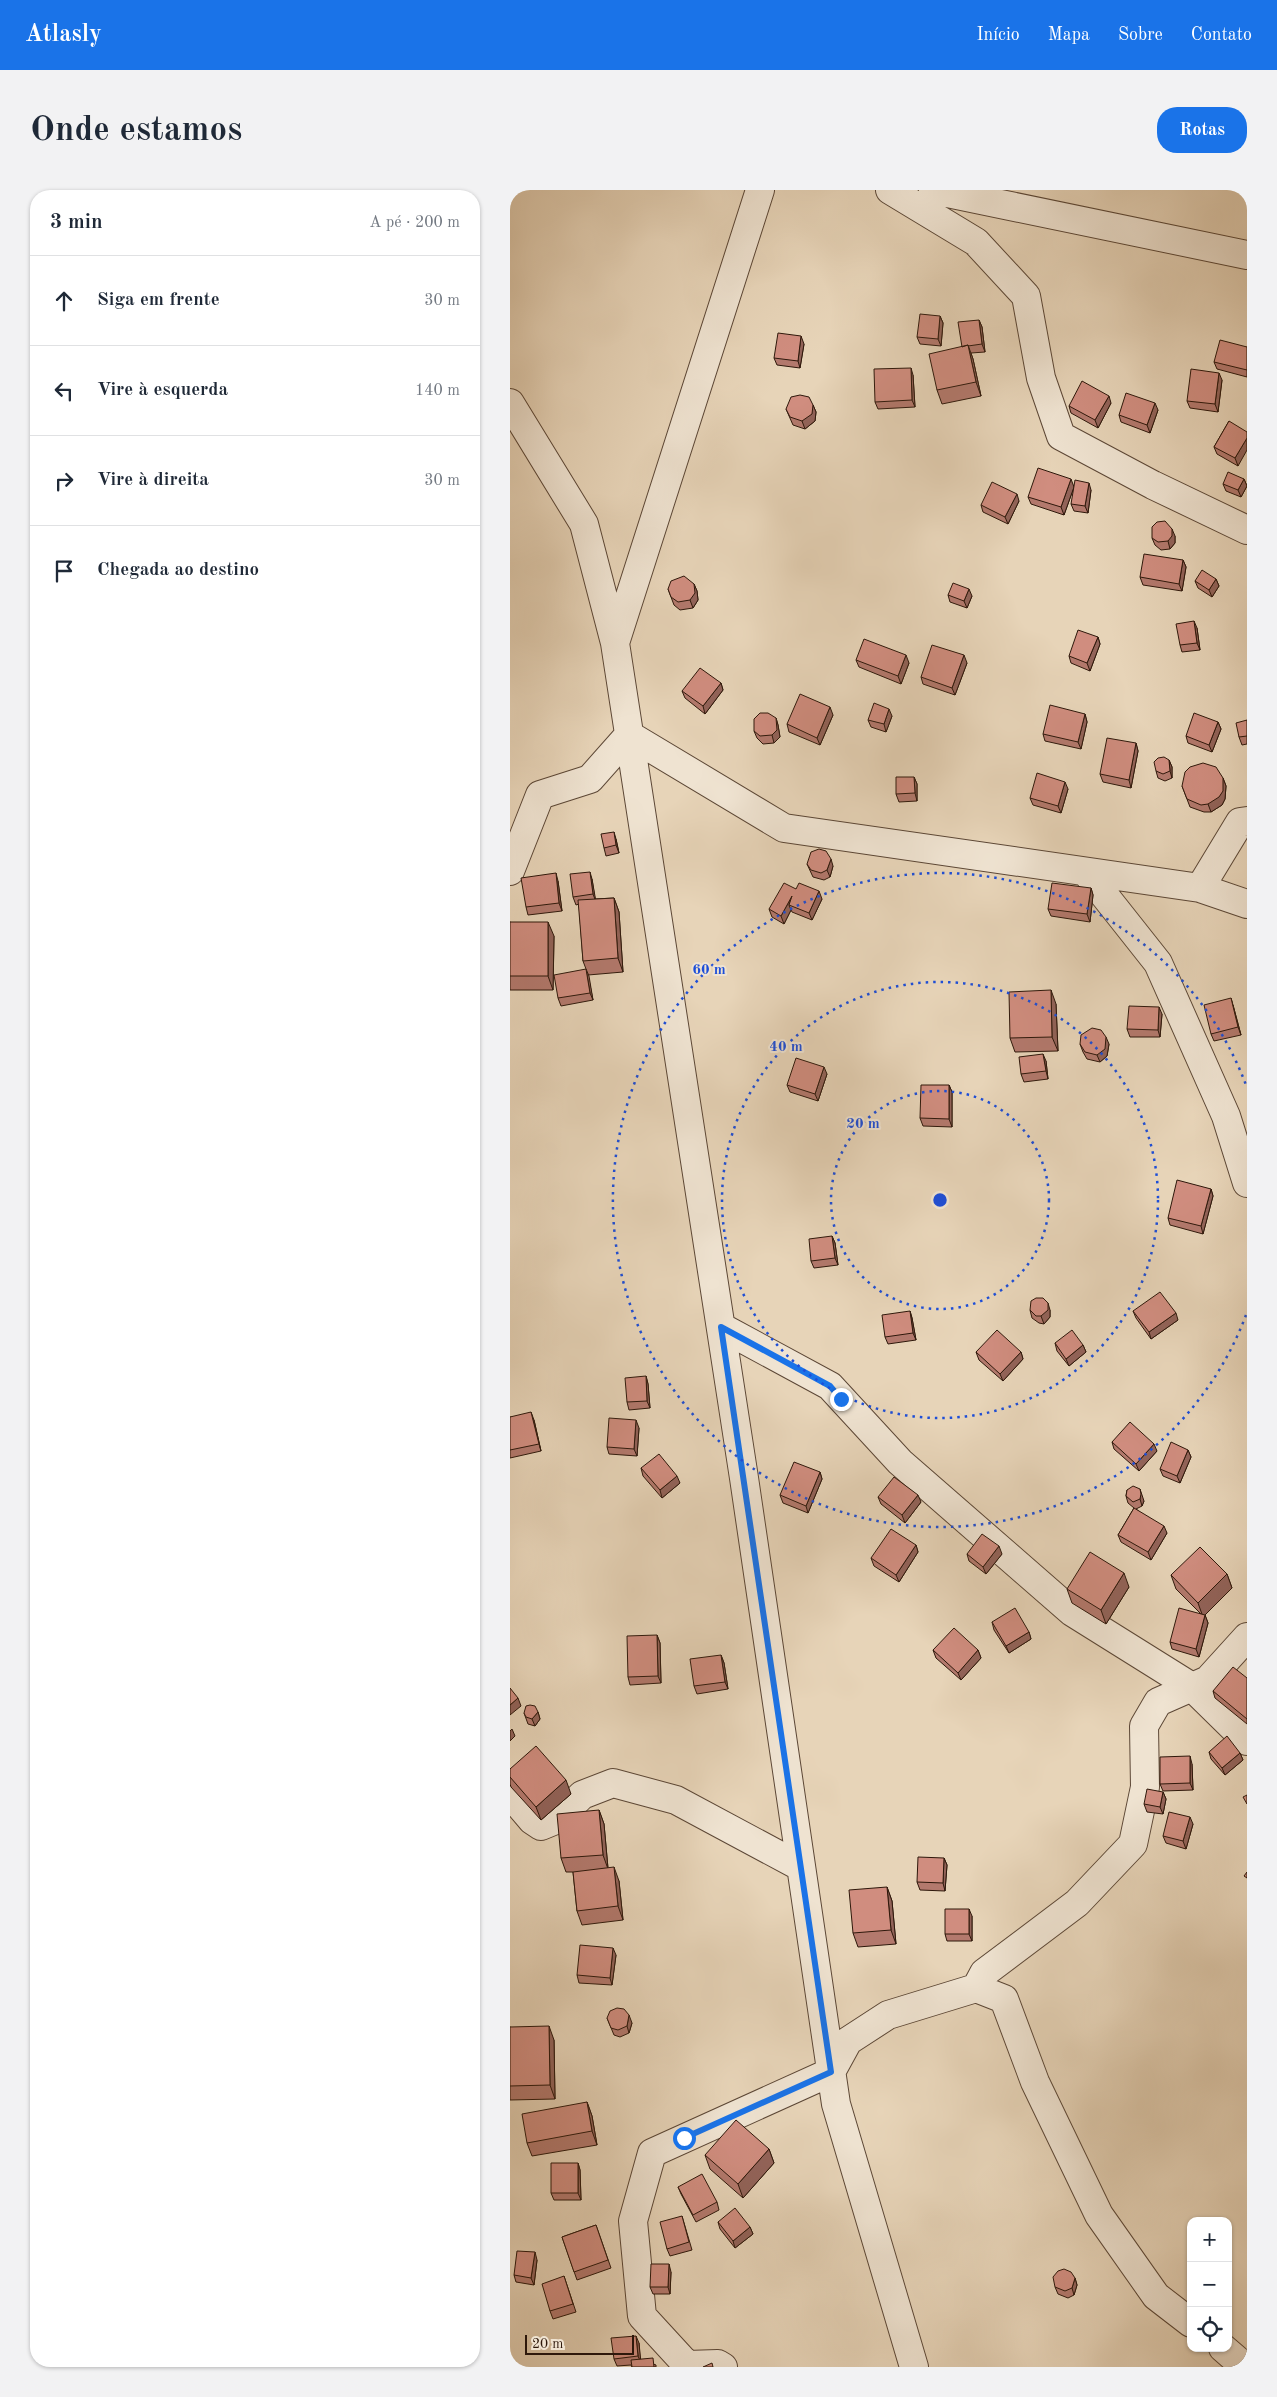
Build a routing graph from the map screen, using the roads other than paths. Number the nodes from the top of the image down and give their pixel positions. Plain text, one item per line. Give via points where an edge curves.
1 (760, 190) edge
2 (890, 190) edge
3 (932, 190) edge
4 (1247, 255) edge
5 (510, 403) edge
6 (1247, 530) edge
7 (615, 643) junction
8 (629, 735) junction
9 (1247, 821) edge
10 (510, 871) edge
11 (1086, 872) junction
12 (1200, 888) junction
13 (1247, 904) edge
14 (1247, 1183) edge
15 (721, 1327) junction
16 (1247, 1637) edge
17 (1192, 1687) junction
18 (1247, 1741) edge
19 (510, 1794) edge
20 (802, 1867) junction
21 (976, 1988) junction
22 (831, 2072) junction
23 (1187, 2320) edge
24 (1228, 2352) edge
25 (723, 2367) edge
26 (914, 2367) edge
27 (1245, 2367) edge

1 - 7 street
2 - 6 street via 976,242 1026,296 1041,378 1061,436
3 - 4 street
5 - 7 street via 584,524
7 - 8 street
8 - 10 street via 590,779 540,795
8 - 11 street via 784,828
8 - 15 street
9 - 12 street via 1240,822
11 - 12 street
11 - 14 street via 1158,963 1226,1116
12 - 13 street
15 - 17 street via 830,1386 900,1462 1072,1612
15 - 20 street
16 - 17 street via 1208,1680
17 - 18 street
17 - 21 street via 1158,1702 1144,1726 1145,1787 1133,1844 1077,1903 984,1973
19 - 20 street via 540,1826 558,1819 582,1795 613,1783 676,1800
20 - 22 street
21 - 22 street via 888,2015 848,2041
21 - 23 street via 1004,1998 1035,2082 1099,2214 1156,2296
22 - 25 street via 652,2153 634,2221 642,2316 687,2365 718,2364
22 - 26 street via 836,2104
24 - 27 street

